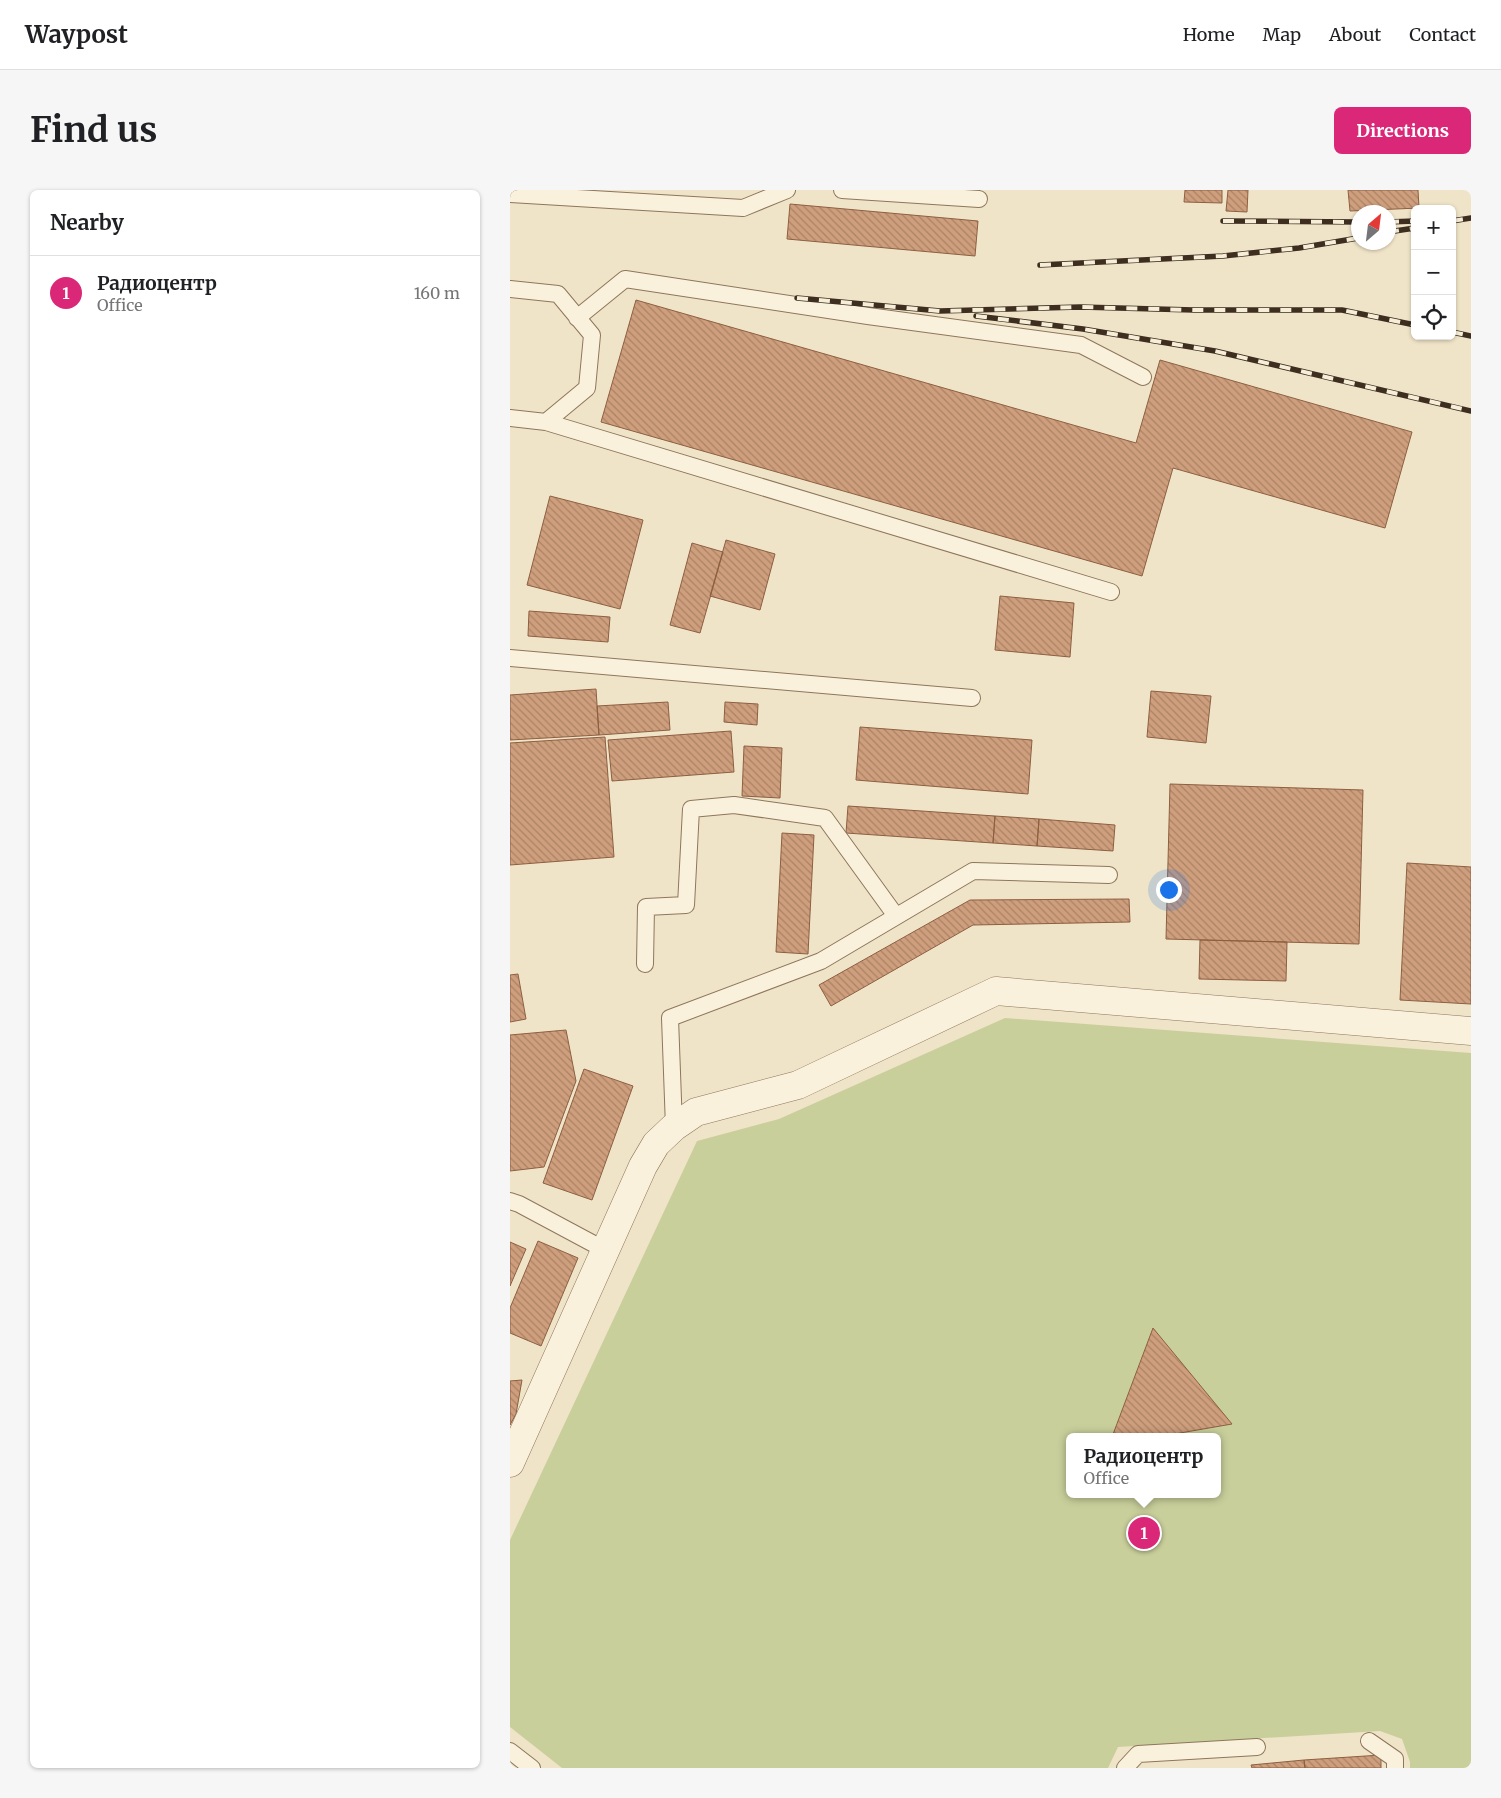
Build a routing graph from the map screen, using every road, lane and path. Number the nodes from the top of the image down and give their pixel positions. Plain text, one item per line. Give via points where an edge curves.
1 (786, 190) edge
2 (842, 190) edge
3 (510, 194) edge
4 (979, 199) dead end
5 (510, 289) edge
6 (577, 318) junction
7 (1143, 377) dead end
8 (510, 418) edge
9 (546, 422) junction
10 (1111, 592) dead end
11 (510, 658) edge
12 (972, 698) dead end
13 (1109, 874) dead end
14 (896, 916) junction
15 (645, 964) dead end
16 (1471, 1031) edge
17 (674, 1127) junction
18 (510, 1201) edge
19 (605, 1250) junction
20 (510, 1464) edge
21 (1369, 1741) dead end
22 (1257, 1746) dead end
23 (510, 1751) edge
24 (532, 1768) edge
25 (1125, 1768) edge
26 (1395, 1768) edge

1 - 3 lane via 743,208
2 - 4 lane
5 - 6 lane via 558,294
6 - 7 lane via 625,279 1081,345
6 - 9 lane via 592,335 587,388
8 - 9 lane
9 - 10 lane
11 - 12 lane
13 - 14 lane via 973,871
14 - 15 lane via 825,818 734,805 691,809 686,905 646,907
14 - 17 lane via 821,961 670,1018
16 - 17 street via 996,991 798,1085 696,1112
17 - 19 street via 656,1144 643,1166
18 - 19 lane
19 - 20 street
21 - 26 lane via 1394,1759
22 - 25 lane via 1138,1754
23 - 24 lane

